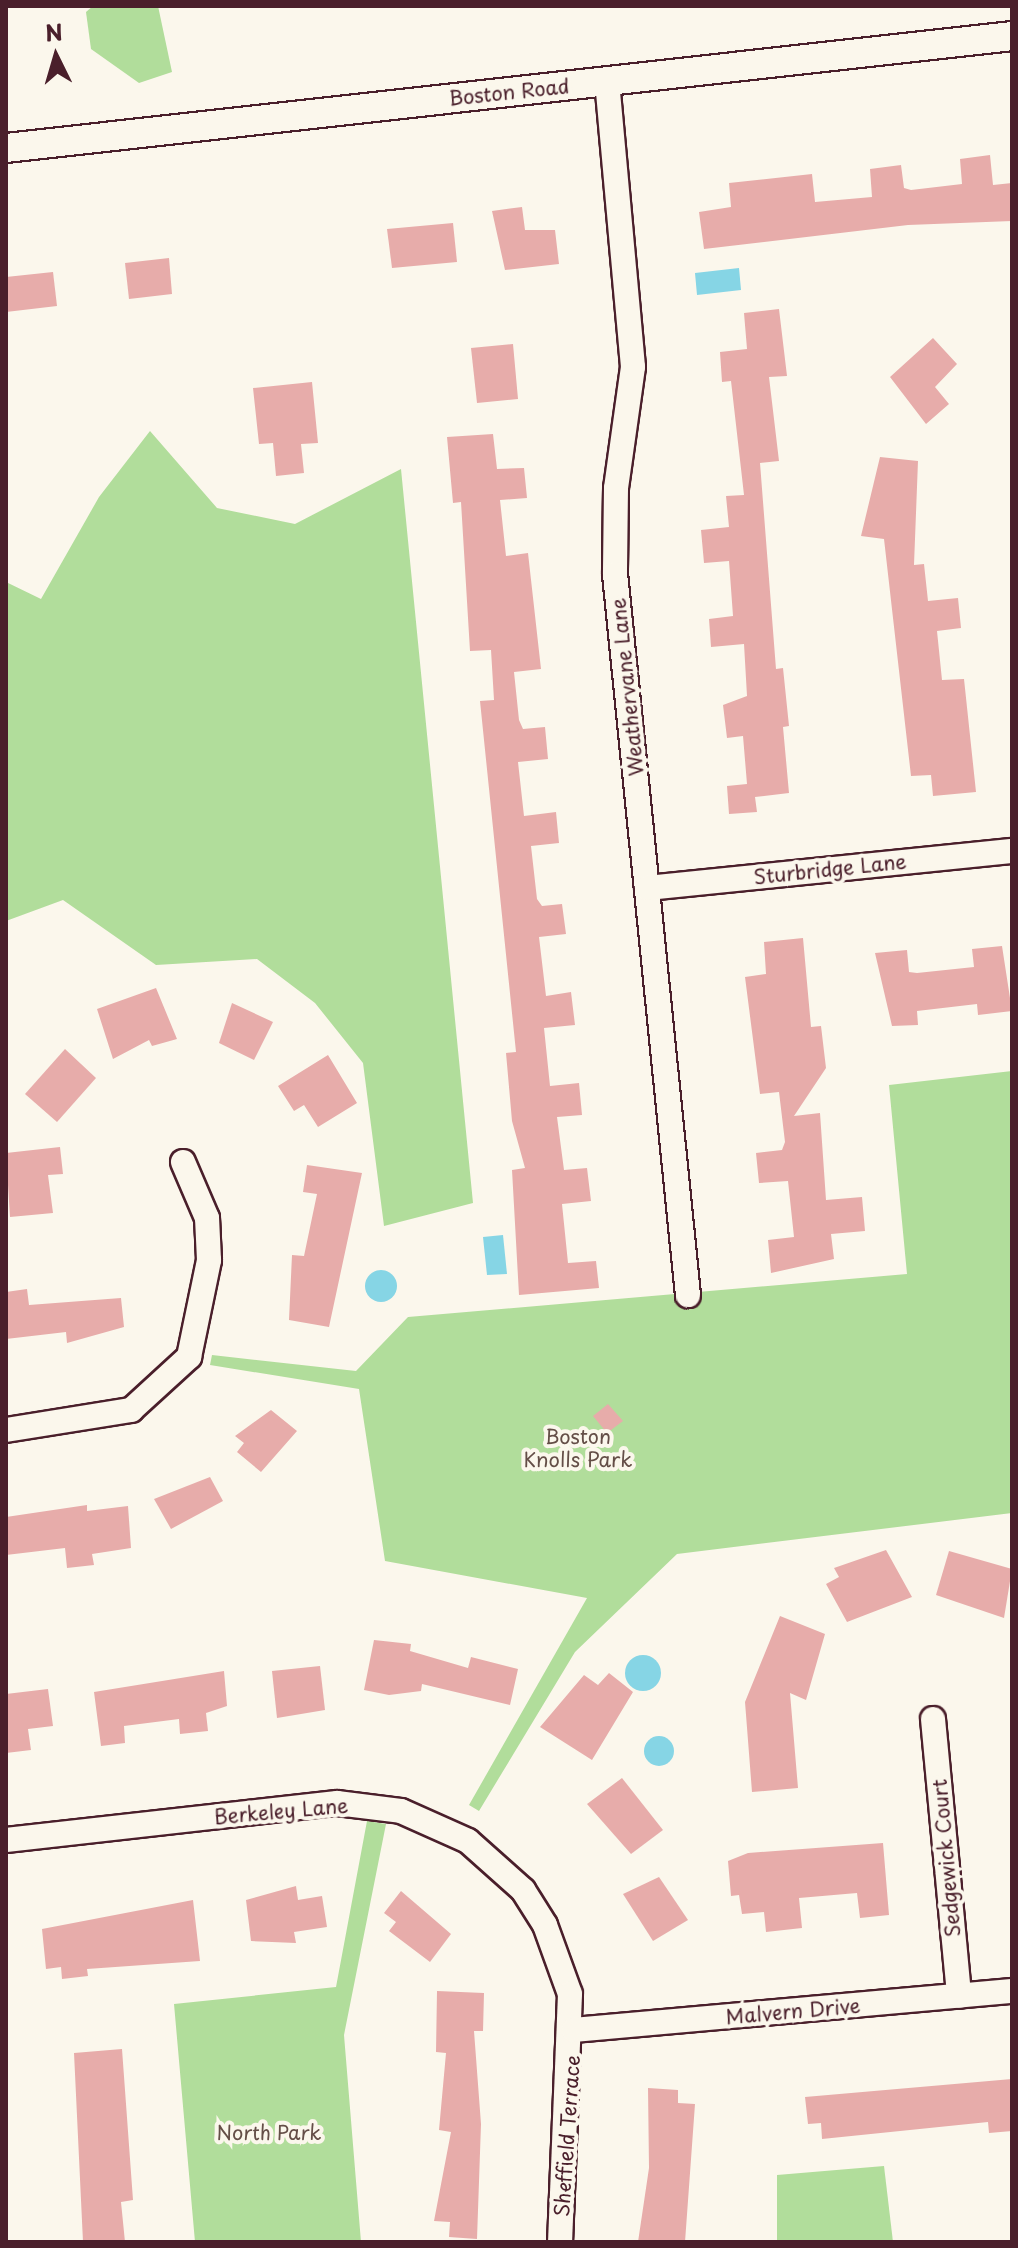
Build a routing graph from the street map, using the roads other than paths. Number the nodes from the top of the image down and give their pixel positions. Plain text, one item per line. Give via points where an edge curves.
1 (1012, 36) edge
2 (607, 81) junction
3 (6, 148) edge
4 (1012, 851) edge
5 (647, 888) junction
6 (183, 1162) dead end
7 (688, 1295) dead end
8 (6, 1430) edge
9 (933, 1719) dead end
10 (6, 1840) edge
11 (1012, 1991) edge
12 (959, 1996) junction
13 (574, 2030) junction
14 (560, 2242) edge

1 - 2 street, Boston Road
2 - 3 street, Boston Road
2 - 5 street, Weathervane Lane via 633,367 613,537
4 - 5 street, Sturbridge Lane
5 - 7 street, Weathervane Lane
6 - 8 street via 207,1218 209,1260 189,1357 131,1410
9 - 12 street, Sedgewick Court
10 - 13 street, Berkeley Lane via 312,1804 401,1811 468,1841 523,1890 560,1958
11 - 12 street, Malvern Drive
12 - 13 street, Malvern Drive
13 - 14 street, Sheffield Terrace

